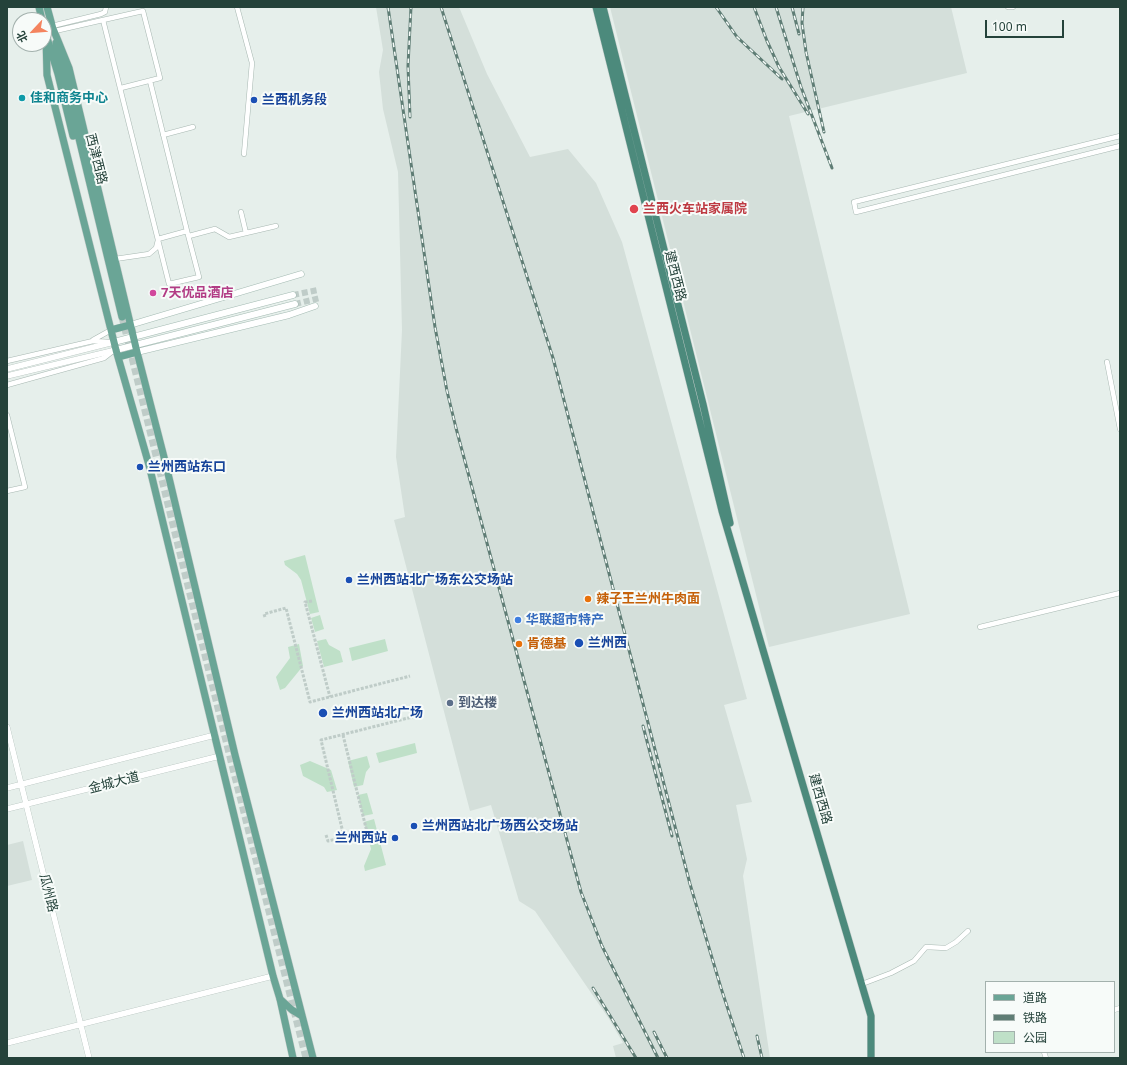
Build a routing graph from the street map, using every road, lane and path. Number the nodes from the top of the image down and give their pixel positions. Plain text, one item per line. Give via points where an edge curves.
1 (48, 7) edge
2 (106, 7) edge
3 (147, 7) edge
4 (237, 7) edge
5 (596, 7) edge
6 (603, 7) edge
7 (1008, 7) edge
8 (1013, 7) edge
9 (143, 11) junction
10 (103, 20) junction
11 (54, 28) junction
12 (46, 52) edge
13 (51, 52) edge
14 (150, 80) junction
15 (121, 88) junction
16 (193, 126) dead end
17 (163, 135) junction
18 (1120, 136) edge
19 (1120, 146) edge
20 (244, 154) dead end
21 (981, 171) junction
22 (983, 181) junction
23 (241, 212) dead end
24 (276, 226) dead end
25 (246, 233) junction
26 (188, 234) junction
27 (158, 239) junction
28 (115, 259) junction
29 (301, 274) dead end
30 (293, 295) tunnel mouth
31 (295, 304) tunnel mouth
32 (315, 306) dead end
33 (130, 325) junction
34 (111, 330) junction
35 (93, 341) junction
36 (135, 345) junction
37 (116, 350) junction
38 (7, 361) edge
39 (1107, 362) dead end
40 (7, 368) edge
41 (7, 376) edge
42 (7, 385) edge
43 (7, 415) edge
44 (1120, 429) edge
45 (7, 491) edge
46 (734, 549) junction
47 (1120, 593) edge
48 (980, 627) dead end
49 (7, 727) edge
50 (215, 735) junction
51 (220, 756) junction
52 (21, 785) junction
53 (7, 788) edge
54 (26, 804) junction
55 (7, 809) edge
56 (968, 931) dead end
57 (273, 976) junction
58 (862, 984) junction
59 (280, 999) junction
60 (302, 1016) junction
61 (80, 1024) junction
62 (872, 1026) junction
63 (7, 1043) edge
64 (89, 1058) edge
65 (293, 1058) edge
66 (313, 1058) edge
67 (871, 1058) edge
68 (875, 1058) edge

1 - 11 main road, 西津西路
2 - 11 street via 105,12 101,14
3 - 9 street
4 - 20 street via 252,63
5 - 46 highway, 建西西路 via 722,511
6 - 46 highway, 建西西路 via 703,404 728,508
7 - 8 street
9 - 10 street
9 - 14 street via 160,78
10 - 11 street
10 - 15 street
11 - 13 main road, 西津西路 via 120,318
11 - 28 main road via 69,68
12 - 34 main road via 47,75
14 - 15 street
14 - 17 street
15 - 27 street
16 - 17 street
17 - 26 street
18 - 21 street
19 - 22 street
21 - 22 street
21 - 22 street via 854,202 856,212
23 - 25 street
24 - 25 street
25 - 26 street via 228,237 215,229
26 - 27 street
26 - 27 street via 199,277 169,284
27 - 28 street via 156,248 149,254
28 - 33 main road
29 - 33 main road
30 - 36 main road
31 - 36 main road
32 - 36 main road via 289,315
33 - 34 main road
33 - 36 main road
34 - 35 street
34 - 37 main road
35 - 37 street
35 - 38 street
36 - 37 main road
36 - 37 main road
36 - 60 main road via 234,755
37 - 40 street
37 - 41 street
37 - 42 street via 104,358
37 - 50 main road via 149,465
39 - 44 street
43 - 45 street via 25,488
46 - 58 highway, 建西西路
47 - 48 street
49 - 52 street, 瓜州路
50 - 51 main road
50 - 52 street, 金城大道
51 - 54 street, 金城大道
51 - 57 main road
52 - 53 street, 金城大道
52 - 54 street, 瓜州路
54 - 55 street, 金城大道
54 - 61 street, 瓜州路
56 - 58 street via 946,948 926,947 914,961 892,973
57 - 59 main road
57 - 61 street
58 - 62 highway, 建西西路
59 - 60 main road
59 - 65 main road
60 - 66 main road
61 - 63 street
61 - 64 street, 瓜州路
62 - 67 highway, 建西西路
62 - 68 highway

